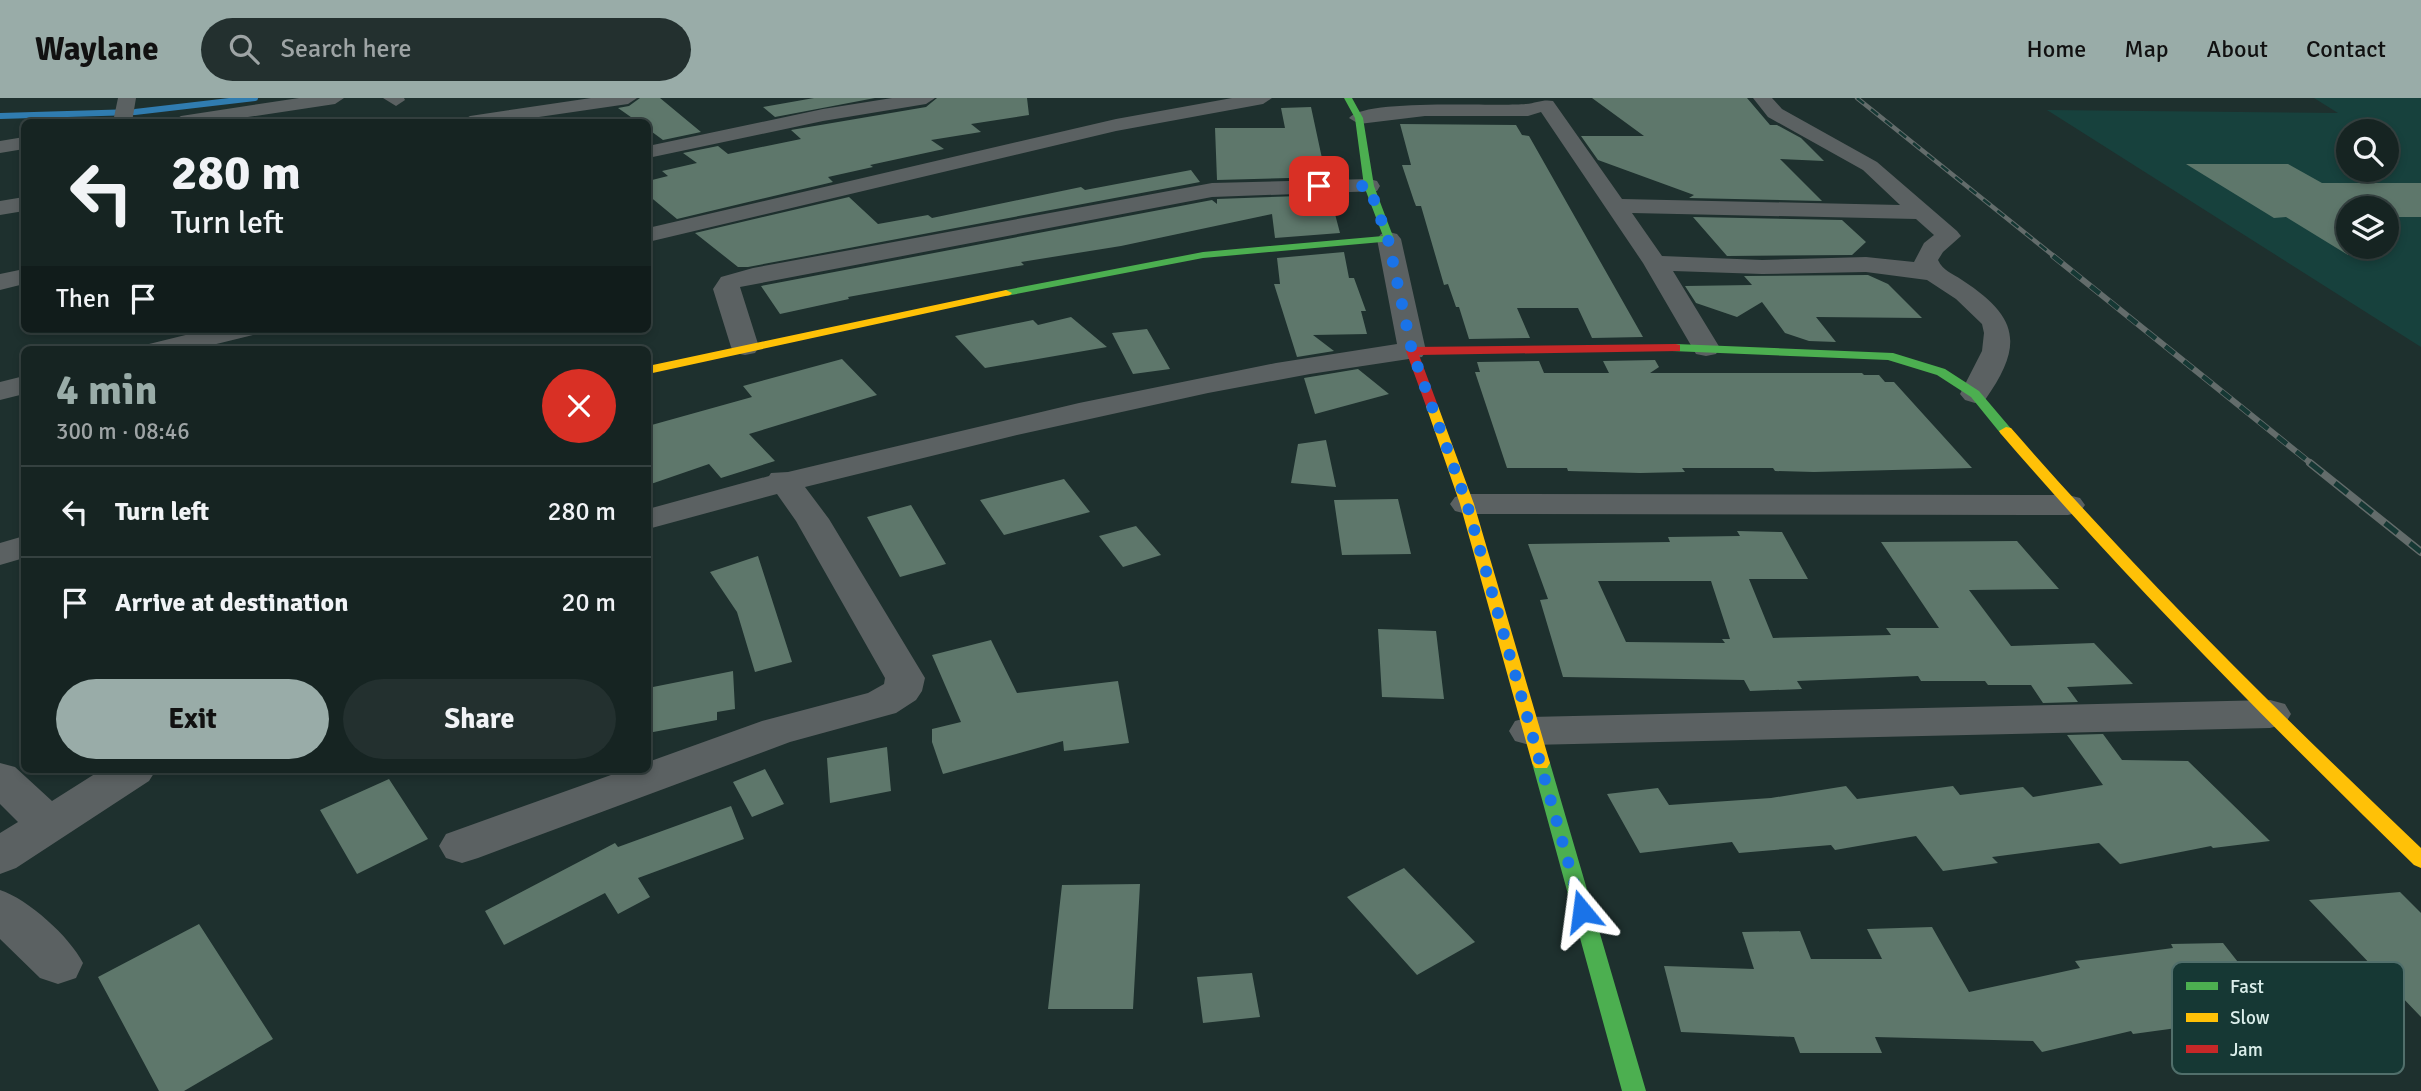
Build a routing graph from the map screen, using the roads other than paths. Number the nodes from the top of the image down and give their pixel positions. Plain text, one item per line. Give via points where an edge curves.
1 (335, 98) edge
2 (628, 98) edge
3 (926, 98) edge
4 (1263, 98) edge
5 (1348, 98) edge
6 (1762, 98) edge
7 (1548, 101) edge
8 (1359, 118) junction
9 (200, 119) edge
10 (490, 119) edge
11 (21, 144) edge
12 (0, 147) edge
13 (651, 151) edge
14 (1369, 186) junction
15 (21, 204) edge
16 (1616, 206) junction
17 (0, 208) edge
18 (1920, 212) junction
19 (651, 234) edge
20 (1388, 239) junction
21 (1655, 264) junction
22 (1931, 273) junction
23 (21, 278) edge
24 (0, 282) edge
25 (210, 333) edge
26 (171, 346) edge
27 (745, 347) junction
28 (1706, 348) junction
29 (1412, 351) junction
30 (651, 369) edge
31 (21, 386) edge
32 (0, 391) edge
33 (1975, 394) junction
34 (783, 480) junction
35 (1467, 504) junction
36 (2068, 505) junction
37 (651, 518) edge
38 (21, 548) edge
39 (0, 554) edge
40 (2270, 714) junction
41 (1530, 731) junction
42 (129, 773) edge
43 (0, 778) edge
44 (49, 825) junction
45 (462, 846) dead end
46 (0, 856) edge
47 (2421, 860) edge
48 (0, 909) edge
49 (58, 963) dead end
50 (1634, 1091) edge

1 - 9 street
2 - 10 street
3 - 13 street
4 - 19 street via 1116,125
5 - 8 street
6 - 18 street via 1775,113 1870,166
7 - 8 street via 1528,110 1425,110
7 - 16 street
8 - 14 street
11 - 12 street
14 - 20 street
14 - 27 street via 1212,190 753,276 730,282 726,289
15 - 17 street
16 - 18 street
16 - 21 street
18 - 22 street via 1949,236 1926,260
20 - 27 street via 1203,255
20 - 29 street
21 - 22 street via 1818,264
21 - 28 street
22 - 33 street via 1980,305 1996,325 1996,349
23 - 24 street
25 - 26 street
27 - 30 street
28 - 29 street
28 - 33 street via 1889,356 1941,372
29 - 34 street via 1273,371
29 - 35 street
31 - 32 street
33 - 36 street
34 - 37 street
34 - 45 street via 812,519 905,678 902,691 881,703 777,731
35 - 36 street
35 - 41 street
36 - 40 street
38 - 39 street
40 - 41 street
40 - 47 street
41 - 50 street
42 - 44 street
43 - 44 street
44 - 46 street
48 - 49 street

